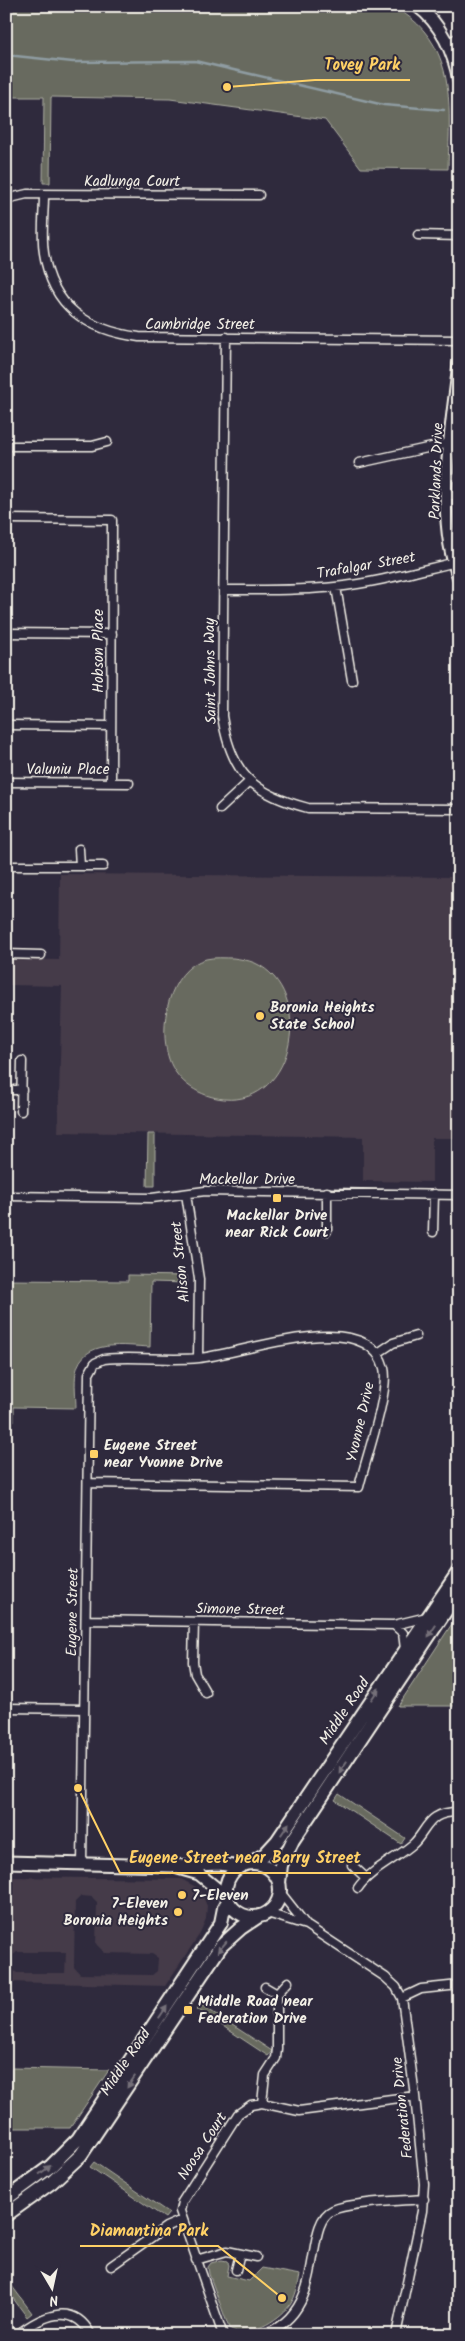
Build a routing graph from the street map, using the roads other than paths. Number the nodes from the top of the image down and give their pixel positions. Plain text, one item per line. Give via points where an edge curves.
1 (417, 6) edge
2 (459, 37) edge
3 (448, 42) junction
4 (459, 81) edge
5 (44, 194) junction
6 (259, 195) dead end
7 (6, 198) edge
8 (418, 235) dead end
9 (459, 236) edge
10 (226, 337) junction
11 (459, 340) edge
12 (459, 363) edge
13 (107, 442) dead end
14 (450, 444) junction
15 (6, 446) edge
16 (358, 463) dead end
17 (447, 495) junction
18 (459, 495) edge
19 (6, 519) edge
20 (452, 563) junction
21 (459, 578) edge
22 (336, 587) junction
23 (223, 590) junction
24 (6, 633) edge
25 (112, 634) junction
26 (352, 680) dead end
27 (6, 725) edge
28 (111, 726) junction
29 (250, 781) junction
30 (6, 782) edge
31 (111, 782) junction
32 (129, 783) dead end
33 (220, 808) dead end
34 (459, 809) edge
35 (79, 849) dead end
36 (6, 866) edge
37 (80, 866) junction
38 (103, 866) dead end
39 (6, 954) edge
40 (41, 955) dead end
41 (22, 1061) dead end
42 (6, 1090) edge
43 (22, 1090) junction
44 (21, 1111) dead end
45 (328, 1192) junction
46 (186, 1194) junction
47 (434, 1194) junction
48 (459, 1195) edge
49 (6, 1196) edge
50 (327, 1231) dead end
51 (433, 1232) dead end
52 (416, 1336) dead end
53 (378, 1353) junction
54 (198, 1358) junction
55 (88, 1483) junction
56 (459, 1571) edge
57 (459, 1590) edge
58 (427, 1618) junction
59 (86, 1620) junction
60 (194, 1622) junction
61 (394, 1625) junction
62 (405, 1649) junction
63 (206, 1693) dead end
64 (6, 1708) edge
65 (84, 1709) junction
66 (459, 1812) edge
67 (6, 1862) edge
68 (82, 1864) junction
69 (245, 1865) junction
70 (352, 1865) dead end
71 (171, 1866) junction
72 (365, 1877) junction
73 (279, 1887) junction
74 (358, 1888) dead end
75 (227, 1899) junction
76 (263, 1915) junction
77 (306, 1925) junction
78 (288, 1982) dead end
79 (459, 1986) edge
80 (265, 1987) dead end
81 (277, 1994) junction
82 (402, 1998) junction
83 (415, 2096) junction
84 (262, 2103) junction
85 (6, 2199) edge
86 (424, 2199) junction
87 (6, 2215) edge
88 (182, 2220) junction
89 (240, 2254) junction
90 (256, 2257) dead end
91 (196, 2260) junction
92 (111, 2266) dead end
93 (236, 2270) dead end
94 (17, 2335) edge
95 (91, 2335) edge
96 (223, 2335) edge
97 (261, 2335) edge
98 (396, 2335) edge

1 - 3 street
2 - 3 street
3 - 4 street
5 - 6 street, Kadlunga Court
5 - 7 street, Kadlunga Court
5 - 10 street, Cambridge Street via 43,251 48,275 60,297 74,313 92,326 115,334
8 - 9 street
10 - 11 street, Cambridge Street
10 - 23 street, Saint Johns Way
12 - 14 street, Parklands Drive
13 - 15 street via 92,446
14 - 16 street
14 - 17 street, Parklands Drive
17 - 18 street
17 - 20 street, Parklands Drive
19 - 25 street, Hobson Place via 112,520
20 - 21 street, Parklands Drive
20 - 22 street, Trafalgar Street
22 - 23 street, Trafalgar Street
22 - 26 street
23 - 29 street, Saint Johns Way via 222,716 232,755
24 - 25 street
25 - 28 street, Hobson Place
27 - 28 street
28 - 31 street, Hobson Place
29 - 33 street
29 - 34 street, Saint Johns Way via 266,794 308,808
30 - 31 street, Valuniu Place
31 - 32 street, Valuniu Place
35 - 37 street
36 - 37 street
37 - 38 street
39 - 40 street
41 - 43 street
42 - 43 street
43 - 44 street
45 - 46 street, Mackellar Drive via 205,1191
45 - 47 street, Mackellar Drive
45 - 50 street
46 - 49 street, Mackellar Drive via 152,1198
46 - 54 street, Alison Street via 198,1279
47 - 48 street, Mackellar Drive
47 - 51 street
52 - 53 street via 393,1343
53 - 54 street via 352,1337 325,1336
53 - 55 street, Yvonne Drive via 384,1369 385,1387 358,1487
54 - 55 street, Eugene Street via 115,1358 96,1363 89,1374
55 - 59 street, Eugene Street
56 - 58 main road, Middle Road
57 -> 73 main road, Middle Road via 293,1840 281,1865
58 - 61 street, Simone Street
58 - 62 main road, Middle Road
59 - 60 street, Simone Street
59 - 65 street, Eugene Street
60 - 61 street, Simone Street
60 - 63 street via 195,1674
61 - 62 street via 403,1633
69 -> 62 main road, Middle Road via 265,1854 277,1841
64 - 65 street
65 - 68 street, Eugene Street
66 - 72 street via 438,1815 430,1821 419,1839
67 - 68 street
68 - 71 street
69 - 71 street
69 - 73 main road via 262,1865 269,1869
69 - 75 main road via 228,1880
70 - 72 street
71 - 75 street via 199,1874
72 - 74 street
73 - 76 main road via 277,1902
73 - 77 street
75 - 76 main road via 243,1916
85 -> 75 main road, Middle Road via 51,2166 78,2139 221,1923
76 - 77 street
76 -> 87 main road, Middle Road via 241,1928 221,1946 81,2155 52,2182
77 - 82 street via 385,1977
78 - 81 street
79 - 82 street via 421,1989
80 - 81 street
81 - 84 street via 276,2058 263,2083
82 - 83 street, Federation Drive
83 - 84 street via 298,2111
83 - 86 street, Federation Drive
84 - 88 street, Noosa Court via 251,2105 238,2114 182,2202
86 - 97 street via 341,2208 326,2214 320,2225 302,2302 281,2325
86 - 98 street, Federation Drive
88 - 91 street, Noosa Court
88 - 92 street via 166,2226
89 - 90 street
89 - 91 street via 220,2252
89 - 93 street
91 - 96 street, Noosa Court
94 - 95 street via 34,2321 56,2314 77,2319

